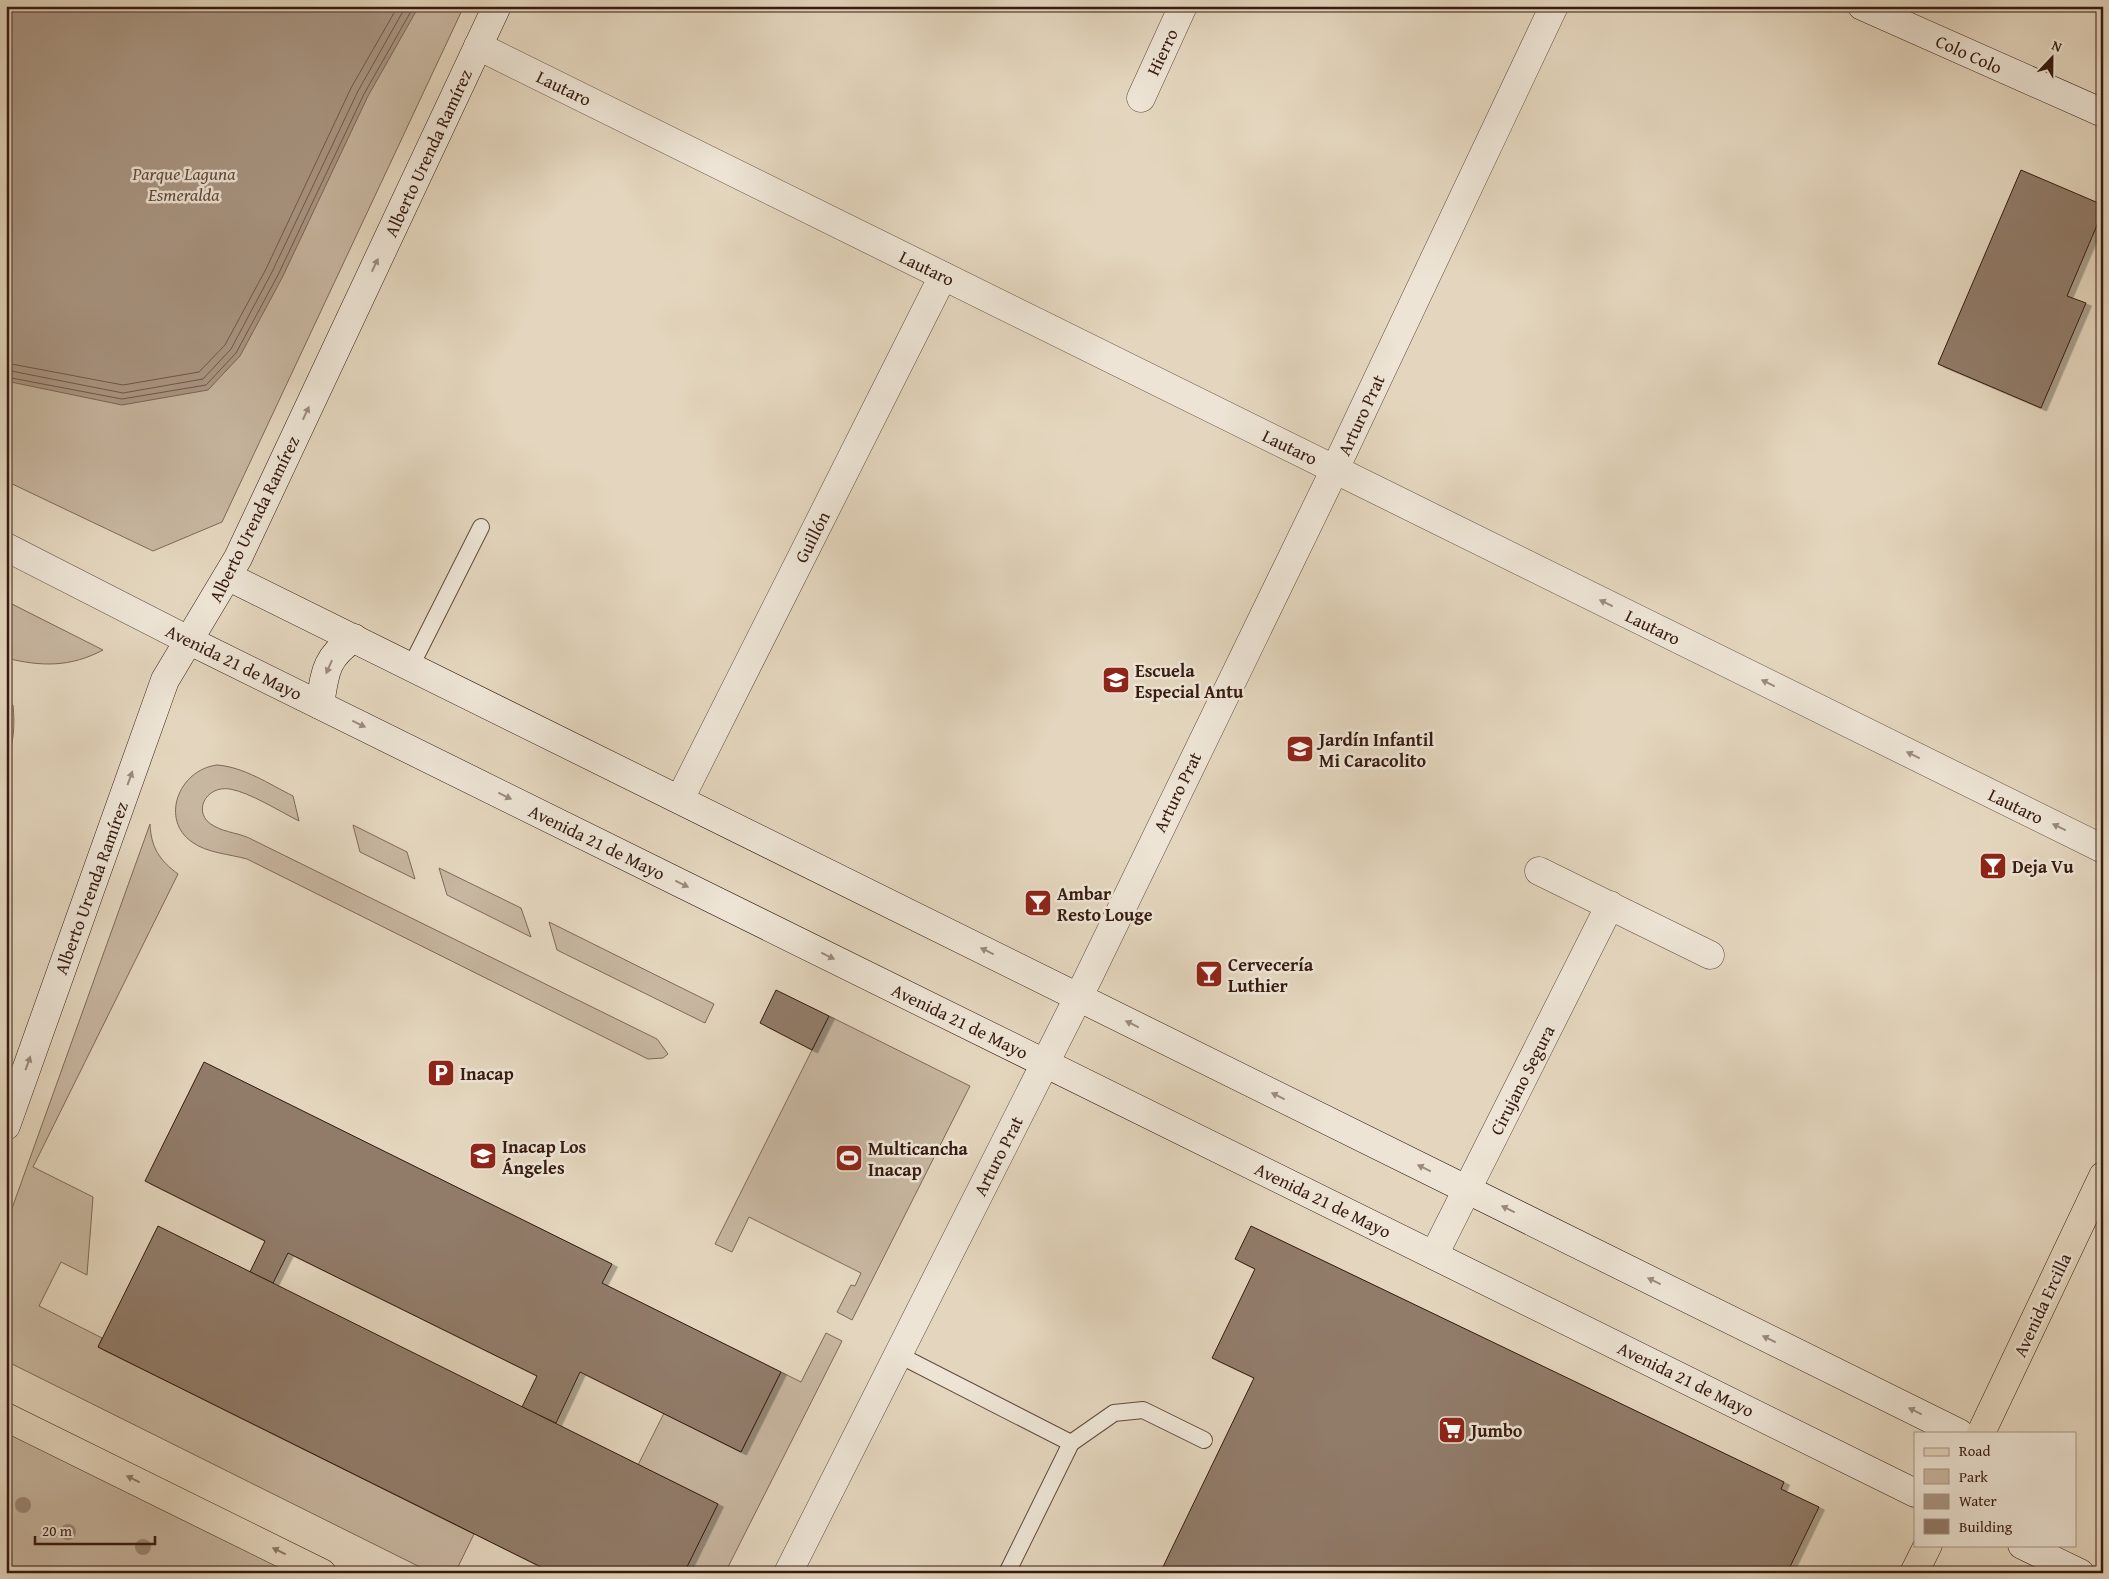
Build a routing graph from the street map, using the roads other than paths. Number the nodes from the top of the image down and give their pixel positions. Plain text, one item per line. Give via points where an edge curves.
1 (497, 6) edge
2 (1554, 6) edge
3 (1862, 6) edge
4 (1179, 8) edge
5 (478, 46) junction
6 (1141, 98) dead end
7 (2103, 113) edge
8 (943, 276) junction
9 (1335, 469) junction
10 (481, 526) dead end
11 (6, 547) edge
12 (229, 577) junction
13 (354, 638) junction
14 (190, 641) junction
15 (411, 666) junction
16 (320, 705) junction
17 (680, 799) junction
18 (2103, 849) edge
19 (1539, 871) dead end
20 (1610, 905) junction
21 (1710, 955) dead end
22 (1078, 997) junction
23 (1045, 1063) junction
24 (6, 1126) edge
25 (2103, 1176) edge
26 (1467, 1189) junction
27 (1434, 1255) junction
28 (897, 1354) junction
29 (6, 1417) edge
30 (1956, 1432) edge
31 (1981, 1432) edge
32 (1204, 1440) dead end
33 (1071, 1443) junction
34 (1914, 1493) edge
35 (1928, 1546) edge
36 (2024, 1546) edge
37 (322, 1573) edge
38 (788, 1573) edge
39 (1007, 1573) edge
40 (1914, 1573) edge
41 (2080, 1573) edge

1 - 5 street, Alberto Urenda Ramírez
2 - 9 street, Arturo Prat
3 - 7 street, Colo Colo
4 - 6 street, Hierro
5 - 8 street, Lautaro
12 -> 5 street, Alberto Urenda Ramírez
8 - 9 street, Lautaro
8 - 17 street, Guillón
18 -> 9 street, Lautaro
9 - 22 street, Arturo Prat
10 - 15 lane
11 - 14 street, Avenida 21 de Mayo
12 - 13 street
12 - 14 street, Alberto Urenda Ramírez
13 - 15 street
13 -> 16 street via 337,650 330,663
14 - 16 street, Avenida 21 de Mayo
24 -> 14 street, Alberto Urenda Ramírez via 165,680
15 - 17 street
16 -> 23 street, Avenida 21 de Mayo
22 -> 17 street
19 - 20 street
20 - 21 street
20 - 26 street, Cirujano Segura
22 - 23 street, Arturo Prat
26 -> 22 street
23 - 27 street, Avenida 21 de Mayo
23 - 28 street, Arturo Prat
25 - 31 main road, Avenida Ercilla
26 - 27 street, Cirujano Segura
30 -> 26 street
27 - 34 street, Avenida 21 de Mayo
28 - 33 lane
28 - 38 street, Arturo Prat
37 -> 29 main road
32 - 33 lane via 1143,1410 1114,1413
33 - 39 lane
35 - 40 main road
36 - 41 street

